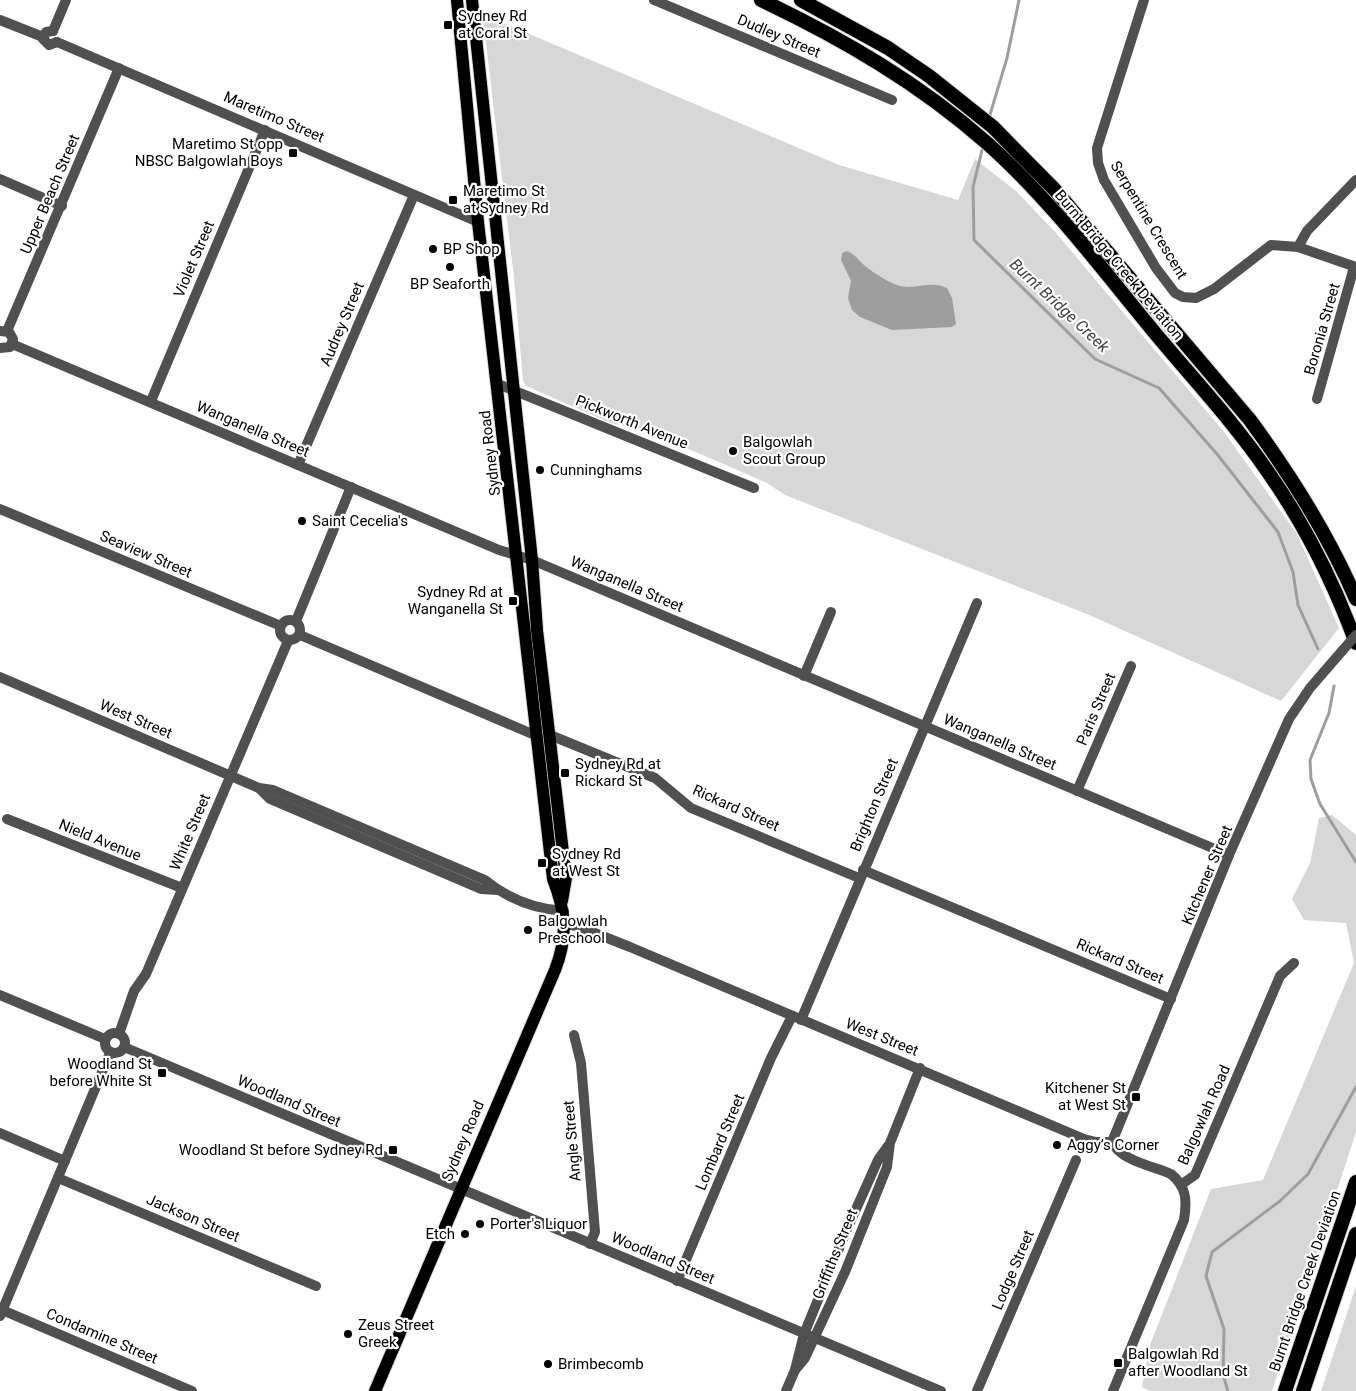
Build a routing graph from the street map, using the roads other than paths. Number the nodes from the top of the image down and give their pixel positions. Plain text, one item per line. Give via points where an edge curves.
1 (66, 0) edge
2 (457, 0) edge
3 (472, 0) edge
4 (654, 0) edge
5 (761, 0) edge
6 (800, 0) edge
7 (1144, 0) edge
8 (0, 20) edge
9 (53, 31) junction
10 (43, 37) junction
11 (57, 42) junction
12 (119, 68) junction
13 (892, 100) dead end
14 (265, 130) junction
15 (0, 179) edge
16 (1356, 180) edge
17 (414, 195) junction
18 (62, 206) junction
19 (496, 220) junction
20 (478, 222) junction
21 (1298, 247) junction
22 (1355, 267) edge
23 (4, 331) edge
24 (12, 344) junction
25 (0, 350) edge
26 (498, 384) junction
27 (512, 389) junction
28 (1317, 399) dead end
29 (151, 401) junction
30 (298, 465) junction
31 (351, 487) junction
32 (754, 488) dead end
33 (0, 509) edge
34 (517, 554) junction
35 (532, 560) junction
36 (1356, 598) edge
37 (977, 603) dead end
38 (831, 612) dead end
39 (296, 621) junction
40 (281, 626) junction
41 (300, 635) junction
42 (1356, 635) edge
43 (288, 640) junction
44 (1356, 643) edge
45 (1131, 666) dead end
46 (804, 676) junction
47 (0, 677) edge
48 (924, 726) junction
49 (543, 736) junction
50 (231, 776) junction
51 (1078, 791) junction
52 (7, 819) dead end
53 (1229, 855) junction
54 (861, 874) junction
55 (182, 888) junction
56 (563, 912) junction
57 (1294, 964) dead end
58 (0, 995) edge
59 (1171, 999) junction
60 (796, 1018) junction
61 (119, 1034) junction
62 (574, 1035) dead end
63 (105, 1039) junction
64 (124, 1047) junction
65 (110, 1053) junction
66 (920, 1068) junction
67 (0, 1133) edge
68 (1112, 1142) junction
69 (890, 1143) junction
70 (1076, 1160) dead end
71 (65, 1161) junction
72 (58, 1178) junction
73 (1356, 1182) edge
74 (1182, 1184) junction
75 (460, 1189) junction
76 (1356, 1234) edge
77 (590, 1244) junction
78 (677, 1281) junction
79 (316, 1286) dead end
80 (1, 1312) edge
81 (804, 1334) junction
82 (815, 1338) junction
83 (795, 1370) junction
84 (192, 1391) edge
85 (375, 1391) edge
86 (786, 1391) edge
87 (941, 1391) edge
88 (977, 1391) edge
89 (1113, 1391) edge
90 (1285, 1391) edge
91 (1303, 1391) edge

1 - 9 street
2 - 20 main road, Sydney Road
3 - 19 main road, Sydney Road
4 - 13 street, Dudley Street
5 - 44 highway, Burnt Bridge Creek Deviation via 890,68 983,141 1050,209 1250,446 1306,533
6 - 36 highway, Burnt Bridge Creek Deviation via 888,48 929,76 987,123 1055,190 1250,420 1323,528
7 - 21 street, Serpentine Crescent via 1096,156 1104,180 1156,268 1175,293 1196,298 1214,289 1271,245
8 - 10 street
9 - 10 street via 48,31
9 - 11 street via 58,37
10 - 11 street via 50,45
11 - 12 street, Maretimo Street
12 - 14 street, Maretimo Street
12 - 18 street, Upper Beach Street
14 - 17 street, Maretimo Street
14 - 29 street, Violet Street
15 - 18 street
16 - 21 street via 1307,231
17 - 20 street, Maretimo Street
17 - 30 street, Audrey Street
18 - 23 street, Upper Beach Street
19 - 20 main road
19 - 27 main road, Sydney Road
20 - 26 main road, Sydney Road
21 - 22 street, Serpentine Crescent
22 - 28 street, Boronia Street
23 - 24 street via 12,336
24 - 25 street
24 - 29 street, Wanganella Street
26 - 27 street, Pickworth Avenue
26 - 34 main road, Sydney Road
27 - 32 street, Pickworth Avenue
27 - 35 main road, Sydney Road
29 - 30 street, Wanganella Street
30 - 31 street, Wanganella Street
31 - 34 street, Wanganella Street via 499,550
31 - 39 street
33 - 40 street, Seaview Street
34 - 35 street, Wanganella Street
34 - 49 main road, Sydney Road
35 - 46 street, Wanganella Street
35 - 49 main road, Sydney Road
37 - 48 street, Brighton Street
38 - 46 street
39 - 40 street via 287,620
39 - 41 street via 301,629
40 - 43 street via 280,634
41 - 43 street via 295,640
41 - 49 street
42 - 53 street, Kitchener Street, bridge via 1310,688 1289,719
43 - 50 street, White Street
45 - 51 street, Paris Street
46 - 48 street, Wanganella Street
47 - 50 street, West Street
48 - 51 street, Wanganella Street
48 - 54 street, Brighton Street
49 - 54 street, Rickard Street via 655,778 691,808
49 - 56 main road, Sydney Road via 553,879
50 - 55 street, White Street
50 - 56 street, West Street via 259,788 273,790 485,880 498,890 537,907
51 - 53 street, Wanganella Street
52 - 55 street, Nield Avenue
53 - 59 street, Kitchener Street
54 - 59 street, Rickard Street
54 - 60 street, Brighton Street
55 - 61 street, White Street via 146,974 134,991
56 - 60 street, West Street via 577,926
56 - 75 main road, Sydney Road via 558,961
57 - 74 street, Balgowlah Road via 1280,976 1195,1175
58 - 63 street
59 - 68 street, Kitchener Street
60 - 66 street, West Street
60 - 78 street, Lombard Street via 771,1058
61 - 63 street via 112,1033
61 - 64 street via 124,1038
62 - 77 street, Angle Street via 581,1063 595,1232
63 - 65 street
64 - 65 street via 118,1053
64 - 75 street, Woodland Street
65 - 71 street
66 - 68 street, West Street via 1090,1141
66 - 69 street, Griffiths Street
67 - 71 street
68 - 74 street via 1119,1152 1171,1174
69 - 81 street, Griffiths Street via 878,1160
69 - 82 street, Griffiths Street via 887,1167
70 - 88 street, Lodge Street
71 - 72 street
72 - 79 street, Jackson Street
72 - 80 street
73 - 90 highway, Burnt Bridge Creek Deviation
74 - 89 street, Balgowlah Road via 1187,1205 1184,1220
75 - 77 street, Woodland Street
75 - 85 main road, Sydney Road
76 - 91 highway
77 - 78 street, Woodland Street
78 - 81 street, Woodland Street
80 - 84 street, Condamine Street
81 - 82 street, Woodland Street
81 - 83 street, Griffiths Street
82 - 83 street, Griffiths Street
82 - 87 street, Woodland Street
83 - 86 street, Griffiths Street

